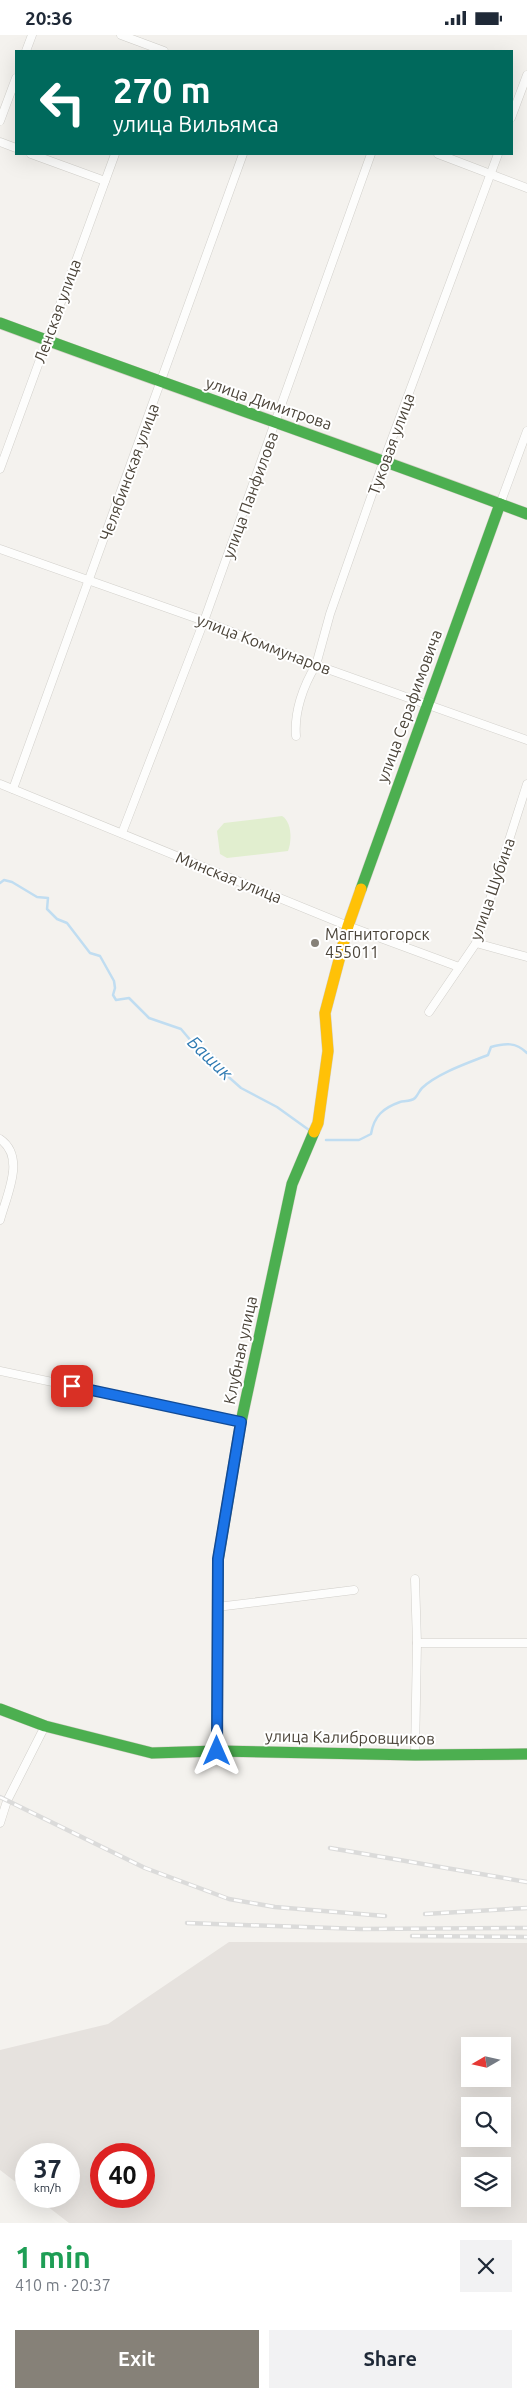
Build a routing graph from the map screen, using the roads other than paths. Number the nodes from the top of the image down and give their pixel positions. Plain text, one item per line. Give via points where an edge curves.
1 (32, 35) edge
2 (121, 35) edge
3 (154, 49) edge
4 (26, 50) edge
5 (527, 75) edge
6 (15, 81) edge
7 (513, 113) edge
8 (0, 121) edge
9 (0, 142) edge
10 (15, 148) edge
11 (34, 155) edge
12 (115, 155) edge
13 (244, 155) edge
14 (372, 155) edge
15 (441, 155) edge
16 (498, 155) edge
17 (491, 174) junction
18 (105, 181) junction
19 (527, 188) edge
20 (0, 323) edge
21 (46, 340) junction
22 (161, 383) junction
23 (276, 423) junction
24 (527, 431) edge
25 (384, 460) junction
26 (0, 469) edge
27 (500, 504) junction
28 (527, 514) edge
29 (0, 549) edge
30 (89, 581) junction
31 (204, 621) junction
32 (316, 665) junction
33 (427, 703) junction
34 (296, 736) dead end
35 (527, 740) edge
36 (0, 784) edge
37 (527, 784) edge
38 (13, 789) junction
39 (122, 833) junction
40 (348, 926) junction
41 (476, 943) junction
42 (527, 957) edge
43 (460, 967) junction
44 (330, 993) joint
45 (429, 1012) dead end
46 (0, 1139) edge
47 (0, 1220) edge
48 (0, 1371) edge
49 (241, 1422) junction
50 (415, 1579) dead end
51 (354, 1590) dead end
52 (217, 1607) junction
53 (417, 1643) junction
54 (527, 1643) edge
55 (0, 1709) edge
56 (45, 1726) junction
57 (217, 1751) junction
58 (527, 1754) edge
59 (415, 1755) junction
60 (0, 1823) edge

1 - 4 street
2 - 3 street
5 - 7 street
6 - 8 street
9 - 10 street
11 - 18 street
12 - 18 street, Ленская улица
13 - 22 street, Челябинская улица
14 - 23 street, улица Панфилова
15 - 17 street
16 - 17 street, Туковая улица
17 - 19 street
17 - 25 street, Туковая улица
18 - 21 street, Ленская улица
20 - 21 street, улица Димитрова
21 - 22 street, улица Димитрова
21 - 26 street, Ленская улица
22 - 23 street, улица Димитрова
22 - 30 street, Челябинская улица
23 - 25 street, улица Димитрова
23 - 31 street, улица Панфилова
24 - 27 street, улица Серафимовича
25 - 27 street, улица Димитрова
25 - 32 street, Туковая улица via 330,614
27 - 28 street, улица Димитрова
27 - 33 street, улица Серафимовича
29 - 30 street, улица Коммунаров
30 - 31 street, улица Коммунаров
30 - 38 street, Челябинская улица
31 - 32 street, улица Коммунаров
31 - 39 street, улица Панфилова
32 - 33 street, улица Коммунаров
32 - 34 street, Туковая улица via 309,676 295,720
33 - 35 street, улица Коммунаров
33 - 40 street, улица Серафимовича
36 - 38 street, Минская улица
37 - 41 street, улица Шубина
38 - 39 street, Минская улица
39 - 40 street, Минская улица
40 - 43 street, Минская улица
40 - 44 street, улица Серафимовича
41 - 42 street
41 - 43 street, улица Шубина
43 - 45 street, улица Шубина
44 - 49 street, Клубная улица via 325,1013 328,1051 318,1123 292,1184
46 - 47 street via 14,1156 14,1167
48 - 49 street
49 - 52 street, Клубная улица via 218,1559
50 - 53 street
51 - 52 street
52 - 57 street, Клубная улица
53 - 54 street
53 - 59 street
55 - 56 street, улица Калибровщиков
56 - 57 street, улица Калибровщиков via 152,1753
56 - 60 street via 7,1801
57 - 59 street, улица Калибровщиков
58 - 59 street, улица Калибровщиков

